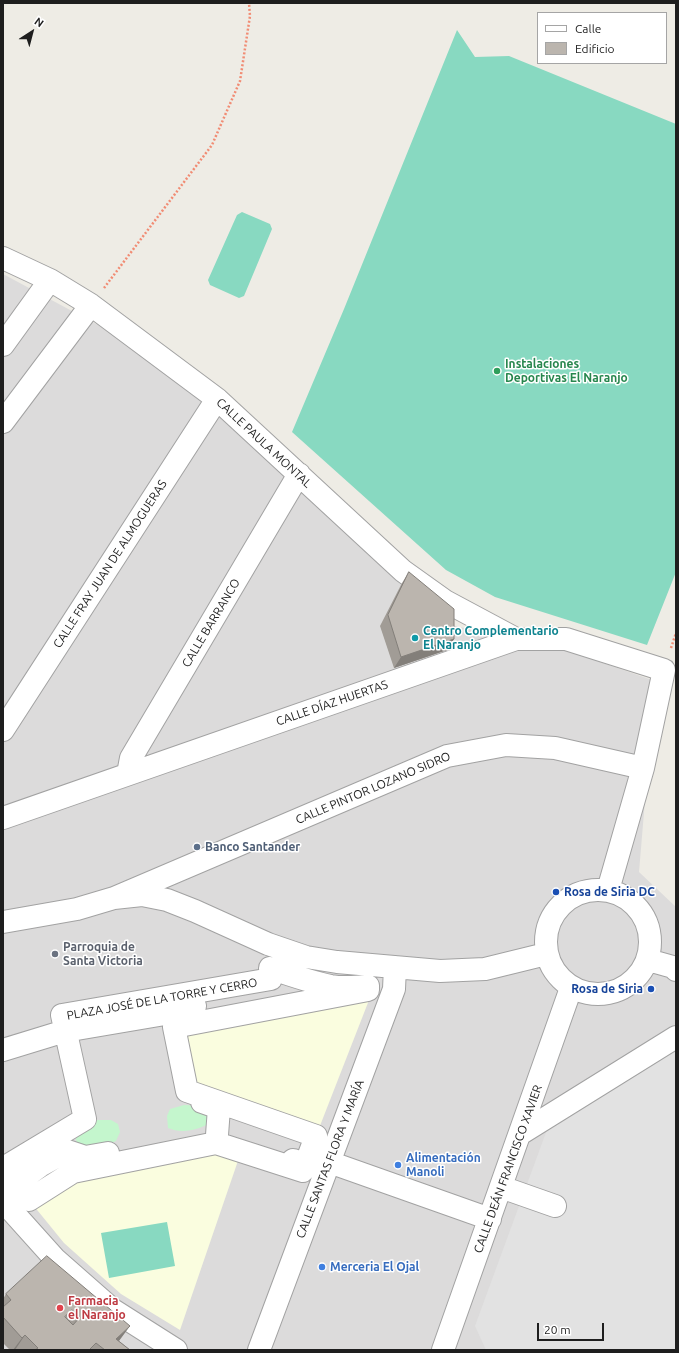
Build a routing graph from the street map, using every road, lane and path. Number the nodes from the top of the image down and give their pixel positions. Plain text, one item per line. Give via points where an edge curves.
1 (248, 3) edge
2 (3, 258) edge
3 (50, 280) junction
4 (91, 305) junction
5 (3, 345) edge
6 (217, 399) junction
7 (3, 422) edge
8 (299, 474) junction
9 (516, 639) junction
10 (3, 730) edge
11 (643, 768) junction
12 (128, 774) junction
13 (3, 818) edge
14 (608, 890) junction
15 (114, 898) junction
16 (3, 922) edge
17 (546, 954) junction
18 (306, 957) junction
19 (648, 960) junction
20 (395, 967) junction
21 (676, 970) edge
22 (302, 979) junction
23 (571, 988) junction
24 (165, 1014) junction
25 (71, 1030) junction
26 (676, 1037) edge
27 (3, 1050) edge
28 (520, 1134) junction
29 (216, 1135) junction
30 (67, 1151) junction
31 (329, 1162) junction
32 (305, 1164) junction
33 (502, 1187) junction
34 (10, 1188) edge
35 (3, 1201) edge
36 (555, 1206) dead end
37 (490, 1219) junction
38 (176, 1350) edge
39 (259, 1350) edge
40 (443, 1350) edge

1 - 4 path via 250,16 240,81 212,144
2 - 3 street, CALLE PAULA MONTAL
3 - 4 street, CALLE PAULA MONTAL
3 - 5 street
4 - 6 street, CALLE PAULA MONTAL
4 - 7 street
6 - 8 street, CALLE PAULA MONTAL
6 - 10 street, CALLE FRAY JUAN DE ALMOGUERAS
8 - 9 street, CALLE PAULA MONTAL via 403,571 445,600
8 - 12 street, CALLE BARRANCO via 131,758
9 - 11 street, CALLE DÍAZ HUERTAS via 566,639 664,670
9 - 12 street, CALLE DÍAZ HUERTAS
11 - 14 street
11 - 15 street, CALLE PINTOR LOZANO SIDRO via 555,748 506,745 447,756
12 - 13 street, CALLE DÍAZ HUERTAS
14 - 17 street via 587,890 567,898 553,914 546,934
14 - 19 street via 629,899 645,916 651,938
15 - 16 street via 77,909
15 - 18 street via 142,895 167,900 268,944
17 - 20 street via 485,969 440,971
17 - 23 street via 556,973
18 - 20 street
18 - 22 street
19 - 21 street
19 - 23 street via 636,980 616,992 593,995
20 - 31 street, CALLE SANTAS FLORA Y MARÍA via 394,988
22 - 24 street
22 - 25 street, PLAZA JOSÉ DE LA TORRE Y CERRO via 270,968 271,979 62,1015
22 - 32 street, PLAZA JOSÉ DE LA TORRE Y CERRO via 331,986 368,986 368,990 174,1027 187,1091 316,1136
23 - 28 street, CALLE DEÁN FRANCISCO XAVIER
24 - 25 street
24 - 29 street via 181,1095 219,1108
25 - 27 street
25 - 30 street via 98,1114 72,1132
25 - 34 street, PLAZA JOSÉ DE LA TORRE Y CERRO via 85,1119 5,1167
26 - 28 street
28 - 33 street, CALLE DEÁN FRANCISCO XAVIER
29 - 30 street via 85,1157
29 - 32 street
30 - 34 street via 40,1166
31 - 32 street
31 - 37 street
31 - 39 street, CALLE SANTAS FLORA Y MARÍA
32 - 34 street, PLAZA JOSÉ DE LA TORRE Y CERRO via 303,1171 216,1143 73,1172 29,1200
33 - 36 street
33 - 37 street, CALLE DEÁN FRANCISCO XAVIER
35 - 38 street via 55,1259 113,1310
37 - 40 street, CALLE DEÁN FRANCISCO XAVIER

